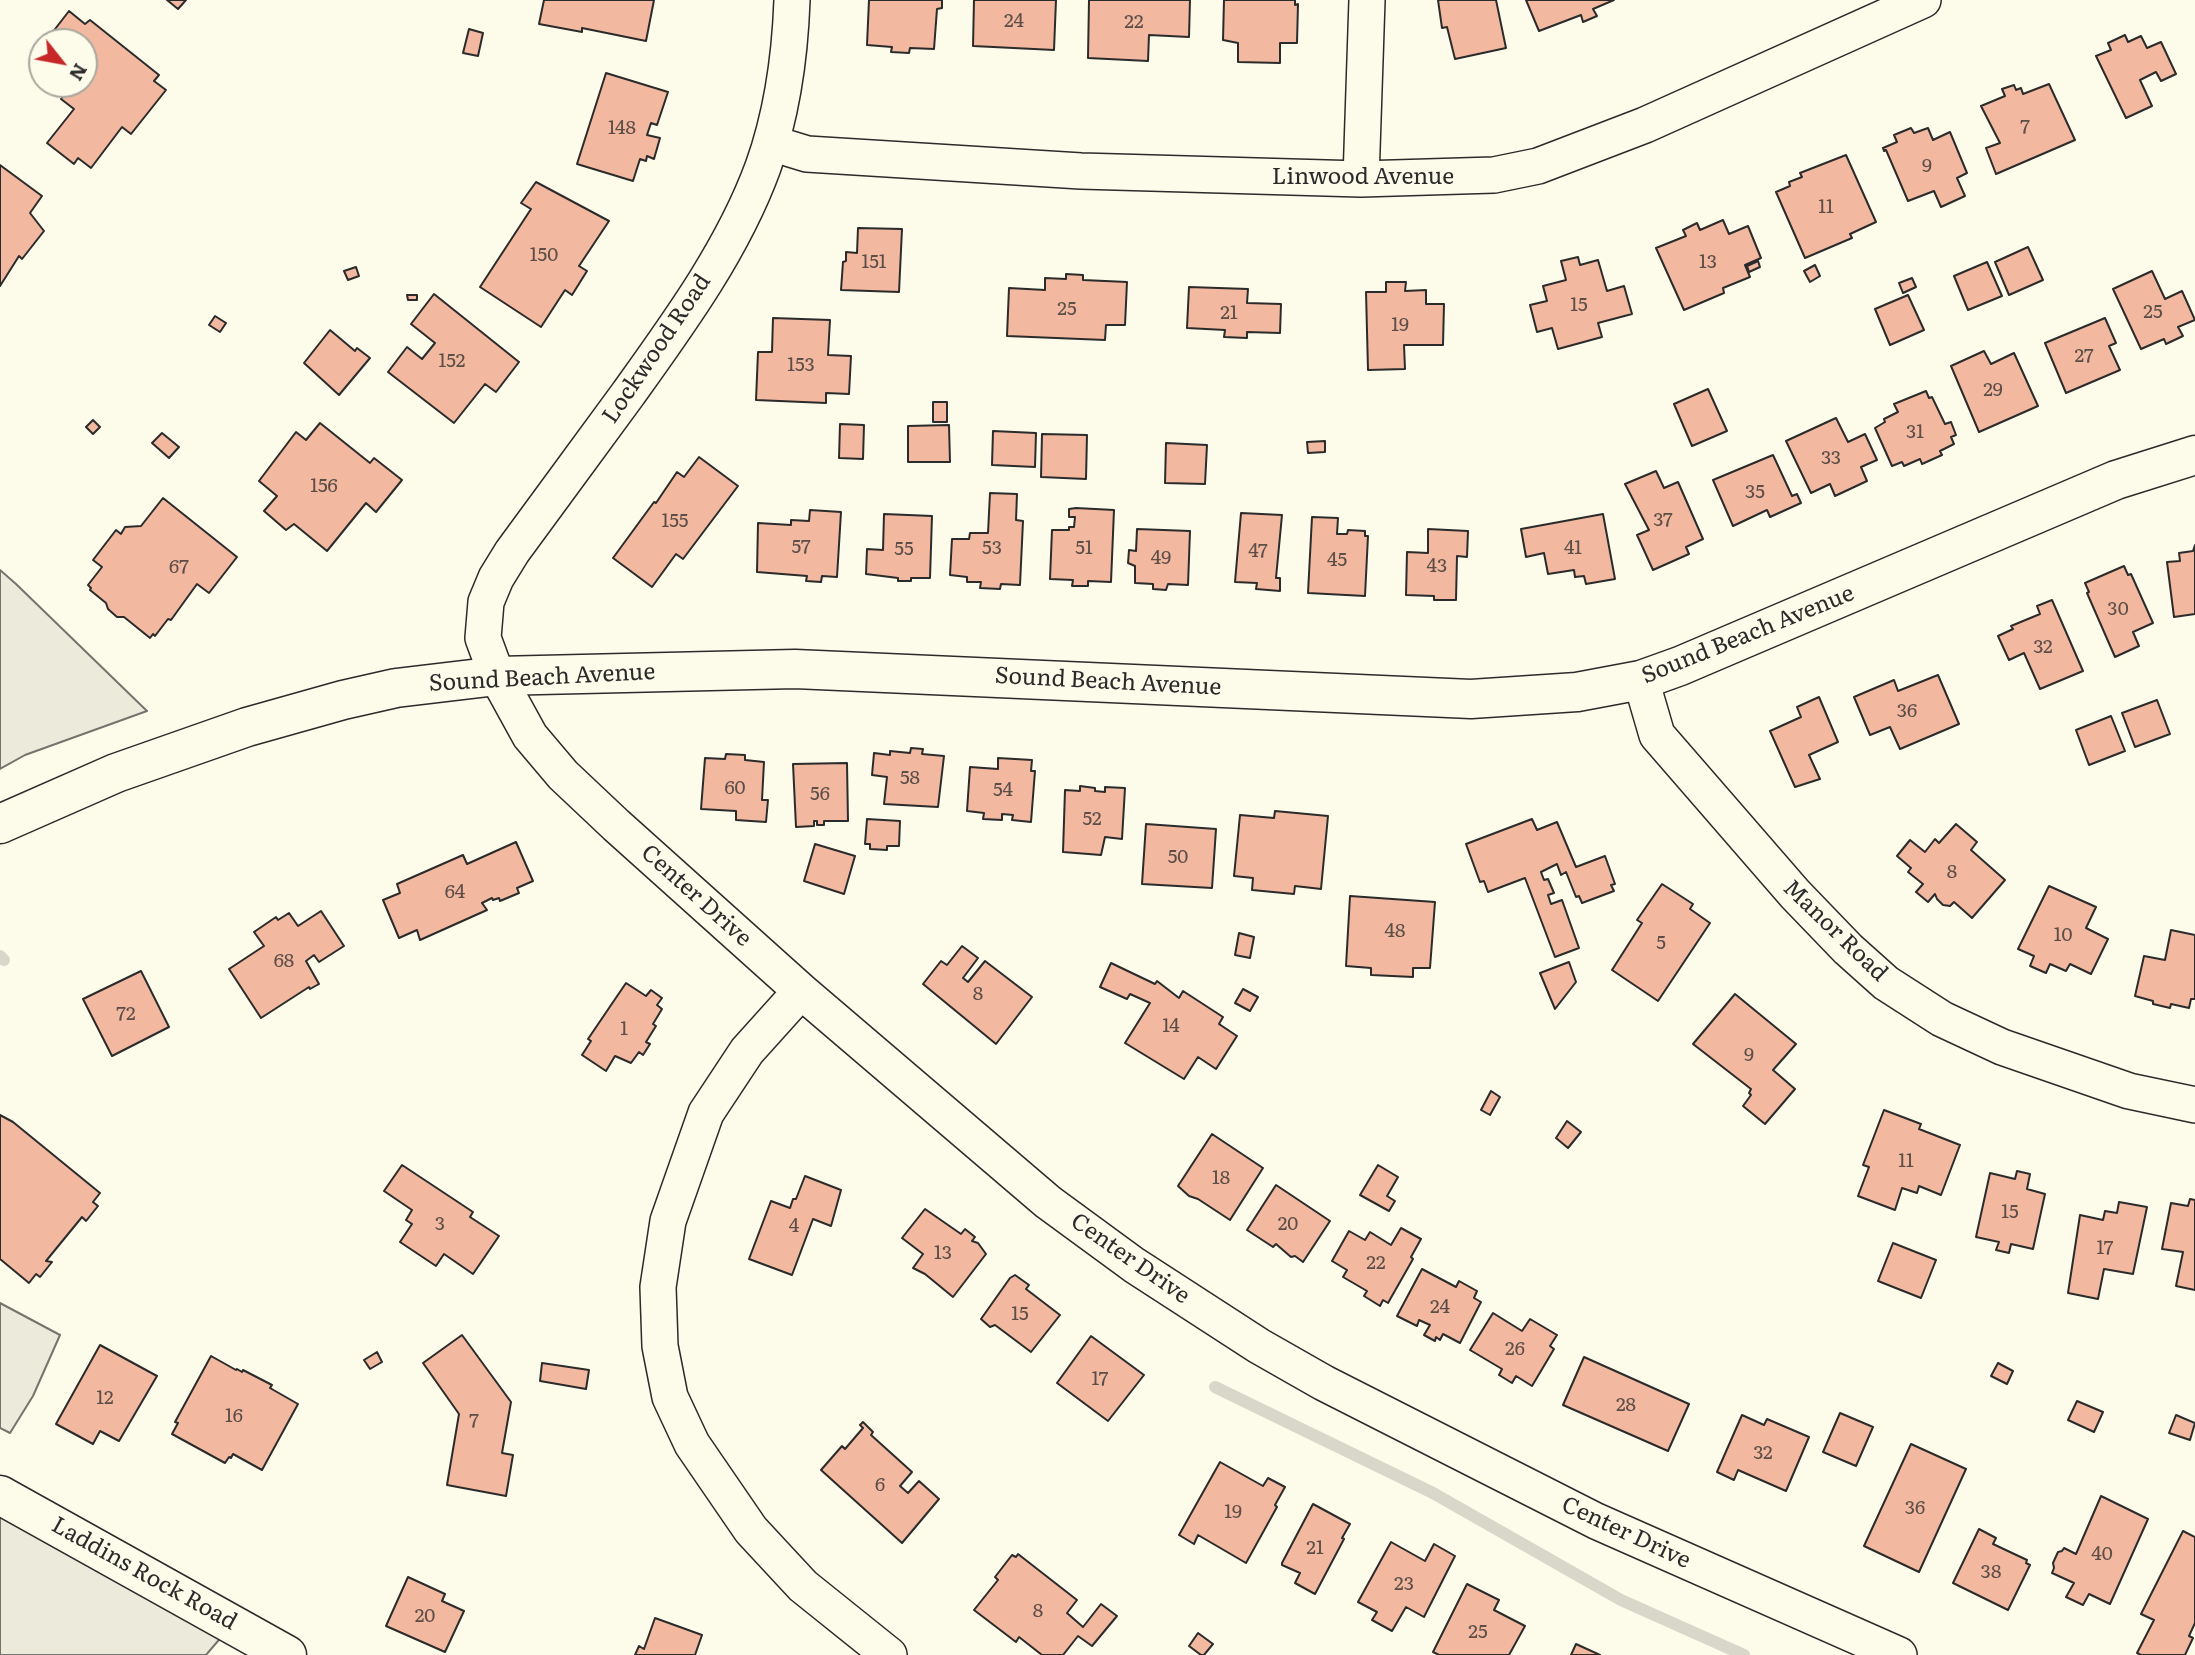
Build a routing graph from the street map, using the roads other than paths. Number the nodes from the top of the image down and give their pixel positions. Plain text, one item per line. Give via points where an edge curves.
1 (792, 0) edge
2 (1367, 0) edge
3 (1923, 0) edge
4 (771, 143) junction
5 (1361, 179) junction
6 (2195, 455) edge
7 (497, 676) junction
8 (1641, 680) junction
9 (0, 824) edge
10 (801, 990) junction
11 (2195, 1105) edge
12 (0, 1495) edge
13 (287, 1655) edge
14 (888, 1655) edge
15 (1899, 1655) edge

1 - 4 street, Lockwood Road via 782,95
2 - 5 street
3 - 5 street, Linwood Avenue via 1645,125 1538,166 1494,175
4 - 5 street, Linwood Avenue via 807,154 1081,171
4 - 7 street, Lockwood Road via 738,222 679,322 496,578 486,602 483,638
6 - 8 street, Sound Beach Avenue via 2116,480
7 - 8 street, Sound Beach Avenue via 795,668 1471,699 1577,692
7 - 9 street, Sound Beach Avenue via 396,688 247,727 116,773
7 - 10 street, Center Drive via 530,736 563,775
8 - 11 street, Manor Road via 1657,735 1794,894 1886,983 1942,1019 2002,1047 2129,1091
10 - 14 street via 747,1051 706,1112 668,1221 658,1287 660,1346 670,1397 692,1444 751,1530 803,1586
10 - 15 street, Center Drive via 1048,1202 1134,1265 1259,1346 1596,1521
12 - 13 street, Laddins Rock Road

